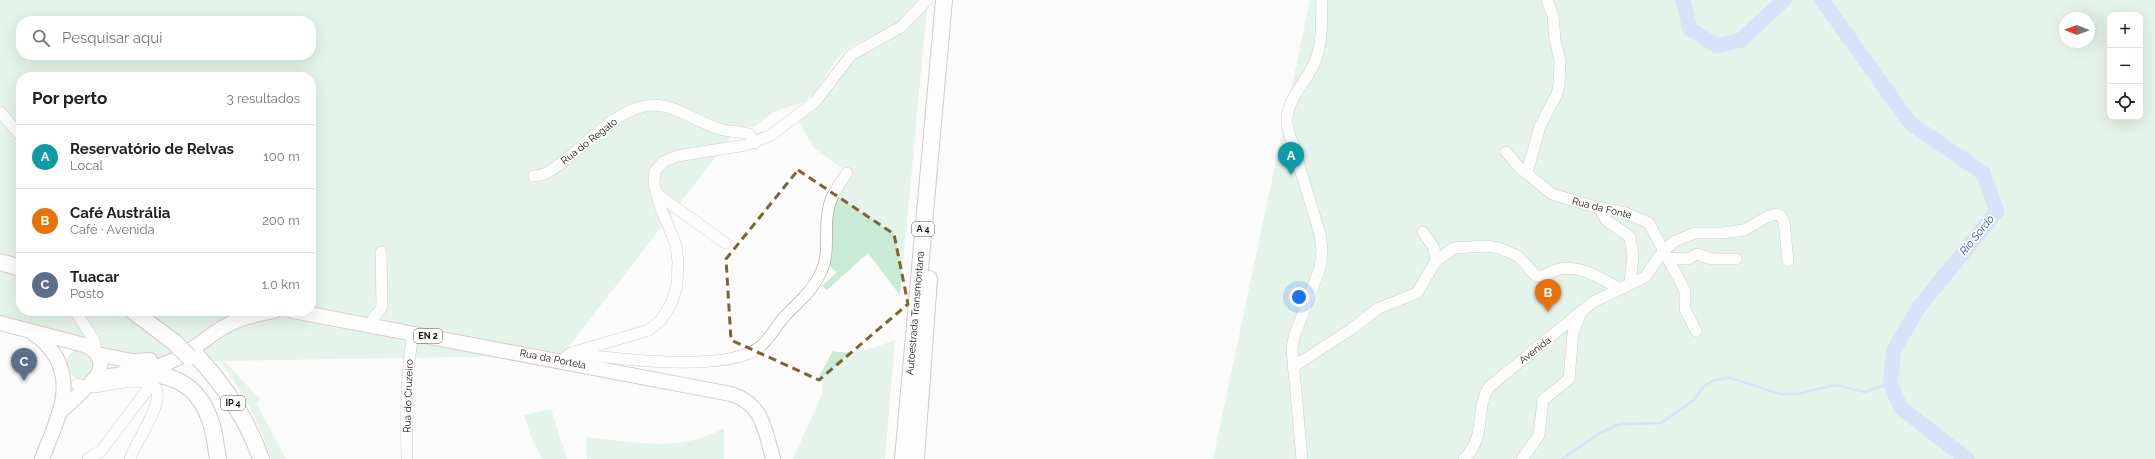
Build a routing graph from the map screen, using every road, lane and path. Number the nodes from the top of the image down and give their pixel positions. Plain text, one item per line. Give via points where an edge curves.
1 (928, 0) edge
2 (944, 0) edge
3 (955, 0) edge
4 (1322, 0) edge
5 (1547, 0) edge
6 (0, 112) edge
7 (16, 130) edge
8 (755, 142) junction
9 (1506, 152) dead end
10 (847, 173) dead end
11 (1527, 173) junction
12 (534, 176) dead end
13 (656, 194) junction
14 (1600, 208) junction
15 (1423, 232) dead end
16 (725, 243) dead end
17 (381, 252) dead end
18 (1666, 254) junction
19 (0, 256) edge
20 (1736, 259) dead end
21 (16, 261) edge
22 (1436, 261) junction
23 (1788, 261) dead end
24 (0, 262) edge
25 (16, 267) edge
26 (1630, 283) junction
27 (1619, 288) junction
28 (1582, 311) junction
29 (316, 315) edge
30 (78, 316) edge
31 (140, 316) edge
32 (150, 316) edge
33 (230, 316) edge
34 (249, 316) edge
35 (0, 323) edge
36 (371, 325) junction
37 (1696, 331) dead end
38 (29, 332) junction
39 (413, 333) junction
40 (178, 341) junction
41 (89, 349) junction
42 (192, 355) junction
43 (567, 357) junction
44 (1293, 367) junction
45 (62, 370) junction
46 (124, 373) junction
47 (87, 383) junction
48 (151, 385) junction
49 (59, 414) junction
50 (42, 459) edge
51 (88, 459) edge
52 (130, 459) edge
53 (218, 459) edge
54 (257, 459) edge
55 (261, 459) edge
56 (407, 459) edge
57 (772, 459) edge
58 (903, 459) edge
59 (916, 459) edge
60 (1302, 459) edge
61 (1464, 459) edge
62 (1522, 459) edge

1 - 8 street via 901,27 846,59 811,106 771,135
2 - 58 highway, Autoestrada Transmontana / A 4
3 - 59 highway, Autoestrada Transmontana / A 4 via 938,157
4 - 44 street via 1318,53 1289,106 1286,118 1320,234 1322,250 1319,273 1293,341
5 - 11 street via 1553,18 1560,61 1559,85 1540,126
6 - 7 street
8 - 12 street, Rua do Regato via 749,134 720,129 662,106 647,106 638,108 609,124 552,170
8 - 13 street via 666,160 655,171
9 - 11 street, Rua da Fonte
10 - 43 street via 829,205 827,251 820,275 808,294 786,315 767,341 756,349 735,359 718,361
11 - 14 street, Rua da Fonte via 1553,194
13 - 16 street
13 - 43 street via 678,256 677,286 668,310 657,324 643,333
14 - 18 street, Rua da Fonte via 1644,219 1650,224
14 - 26 street via 1607,220 1630,237 1633,261
15 - 22 street via 1434,248
17 - 36 street via 382,305 381,310 372,318
18 - 20 street via 1688,260 1697,254 1712,259
18 - 23 street, Avenida via 1675,241 1690,234 1744,230 1777,214 1783,220
18 - 26 street, Avenida via 1645,277
18 - 37 street, Rua da Fonte via 1685,292 1685,309
19 - 21 highway
22 - 27 street via 1454,248 1494,246 1518,256 1536,276 1562,268 1573,268 1589,272
22 - 44 street via 1417,293 1379,308
24 - 25 highway
26 - 27 street, Avenida
27 - 28 street, Avenida
28 - 61 street, Avenida via 1488,387 1480,430 1475,444
28 - 62 street via 1573,333 1570,378 1542,401 1539,435
29 - 36 main road, Rua da Portela / EN 2
30 - 41 street via 94,340
31 - 40 highway, IP 4
32 - 40 highway, IP 4
33 - 41 main road via 175,351 154,359 132,361
34 - 46 main road via 232,323 174,360
35 - 38 main road
36 - 39 main road, Rua da Portela / EN 2
38 - 41 main road
38 - 45 main road via 48,345
39 - 43 main road, Rua da Portela / EN 2
39 - 56 street, Rua do Cruzeiro via 407,378
40 - 42 highway, IP 4, bridge
41 - 45 main road via 68,349 64,354
41 - 47 main road via 100,366
42 - 54 highway, IP 4 via 242,427
42 - 55 highway, IP 4 via 228,395
43 - 57 main road, Rua da Portela / EN 2 via 737,396 753,406 760,416
44 - 60 street
45 - 47 main road via 66,379
45 - 49 main road via 64,396
46 - 47 main road
46 - 53 highway via 159,374 179,380 188,386 203,403 209,415
47 - 48 street via 135,382
47 - 49 main road
48 - 51 street via 101,451
48 - 52 street via 157,391 155,404
49 - 50 main road

